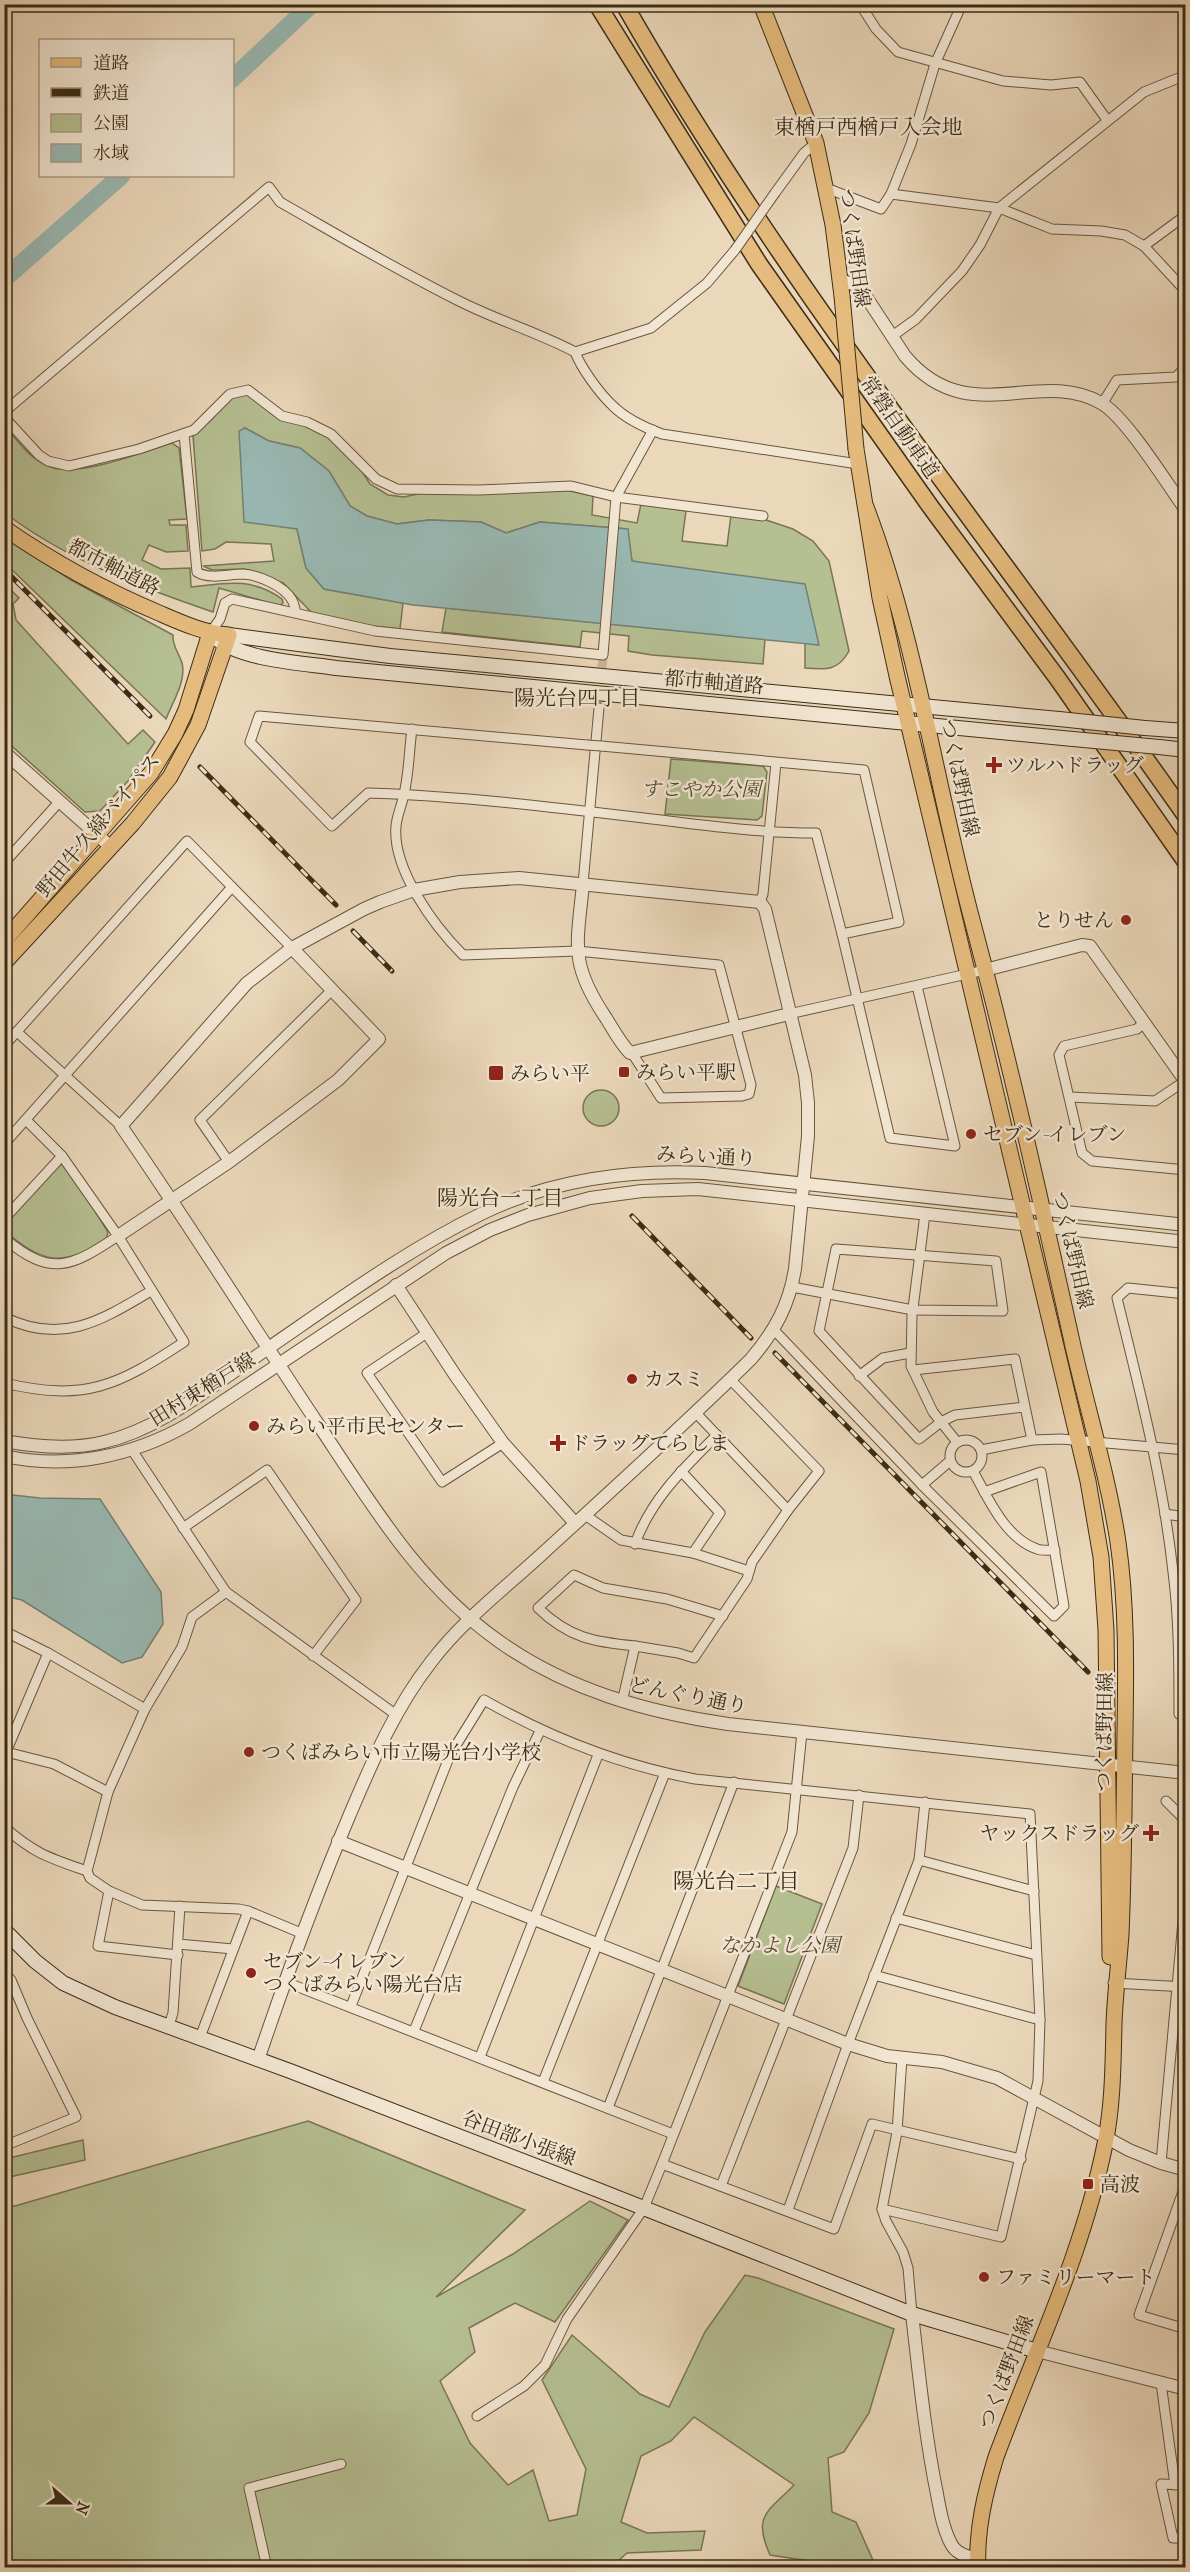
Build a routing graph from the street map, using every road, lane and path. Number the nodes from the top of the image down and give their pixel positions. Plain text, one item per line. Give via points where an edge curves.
1 (597, 4) edge
2 (624, 4) edge
3 (761, 4) edge
4 (860, 4) edge
5 (962, 4) edge
6 (935, 64) junction
7 (1185, 75) edge
8 (1107, 120) junction
9 (816, 143) junction
10 (826, 188) junction
11 (891, 194) junction
12 (999, 208) junction
13 (1185, 215) edge
14 (1144, 246) junction
15 (1184, 286) edge
16 (841, 288) junction
17 (891, 337) junction
18 (575, 352) junction
19 (1185, 367) edge
20 (1102, 404) junction
21 (4, 412) edge
22 (4, 417) edge
23 (652, 430) junction
24 (184, 434) junction
25 (857, 457) junction
26 (616, 501) junction
27 (866, 507) junction
28 (1185, 510) edge
29 (763, 516) dead end
30 (4, 528) edge
31 (296, 613) junction
32 (210, 633) junction
33 (227, 640) junction
34 (904, 705) junction
35 (922, 707) junction
36 (598, 708) tunnel mouth
37 (908, 722) junction
38 (926, 724) junction
39 (412, 729) junction
40 (1185, 731) edge
41 (1185, 750) edge
42 (4, 752) edge
43 (776, 763) junction
44 (405, 794) junction
45 (60, 801) junction
46 (589, 812) junction
47 (1185, 816) edge
48 (770, 833) junction
49 (98, 835) junction
50 (111, 847) junction
51 (6, 859) edge
52 (1185, 862) edge
53 (583, 884) junction
54 (232, 887) junction
55 (414, 890) junction
56 (759, 902) junction
57 (842, 934) junction
58 (4, 941) edge
59 (292, 948) junction
60 (577, 951) junction
61 (4, 963) edge
62 (986, 970) junction
63 (968, 973) junction
64 (917, 986) junction
65 (332, 990) junction
66 (856, 999) junction
67 (789, 1014) junction
68 (1143, 1023) junction
69 (736, 1027) junction
70 (17, 1032) junction
71 (4, 1046) edge
72 (632, 1053) junction
73 (66, 1076) junction
74 (1185, 1081) edge
75 (1070, 1097) junction
76 (26, 1120) junction
77 (121, 1126) junction
78 (4, 1144) edge
79 (62, 1156) junction
80 (229, 1162) junction
81 (1185, 1170) edge
82 (804, 1183) junction
83 (172, 1200) junction
84 (801, 1201) junction
85 (1023, 1206) junction
86 (1042, 1209) junction
87 (924, 1214) junction
88 (4, 1219) edge
89 (1027, 1225) junction
90 (1185, 1225) edge
91 (1046, 1227) junction
92 (118, 1236) junction
93 (4, 1238) edge
94 (1185, 1242) edge
95 (919, 1256) junction
96 (396, 1285) junction
97 (792, 1287) junction
98 (151, 1292) junction
99 (828, 1294) junction
100 (1185, 1294) edge
101 (913, 1310) junction
102 (4, 1317) edge
103 (774, 1330) junction
104 (427, 1333) junction
105 (268, 1349) junction
106 (910, 1353) junction
107 (278, 1364) junction
108 (913, 1370) junction
109 (859, 1376) junction
110 (730, 1379) junction
111 (4, 1383) edge
112 (1024, 1407) junction
113 (696, 1412) junction
114 (941, 1422) junction
115 (717, 1435) junction
116 (1032, 1440) junction
117 (1079, 1440) junction
118 (4, 1441) edge
119 (957, 1442) junction
120 (1098, 1442) junction
121 (503, 1443) junction
122 (1153, 1447) junction
123 (132, 1450) junction
124 (981, 1450) junction
125 (1185, 1450) edge
126 (4, 1456) edge
127 (950, 1461) junction
128 (681, 1471) junction
129 (973, 1471) junction
130 (922, 1485) junction
131 (984, 1492) junction
132 (788, 1510) junction
133 (1165, 1514) junction
134 (1185, 1516) edge
135 (580, 1519) junction
136 (183, 1528) junction
137 (635, 1544) junction
138 (1055, 1550) junction
139 (693, 1554) junction
140 (749, 1571) junction
141 (226, 1592) junction
142 (723, 1616) junction
143 (471, 1619) junction
144 (4, 1631) edge
145 (635, 1646) junction
146 (48, 1653) junction
147 (312, 1656) junction
148 (622, 1702) junction
149 (145, 1709) junction
150 (395, 1714) junction
151 (1185, 1714) edge
152 (540, 1731) junction
153 (9, 1732) edge
154 (802, 1732) junction
155 (598, 1755) junction
156 (1108, 1765) junction
157 (1125, 1767) junction
158 (665, 1773) junction
159 (1185, 1773) edge
160 (734, 1782) junction
161 (797, 1789) junction
162 (108, 1792) junction
163 (859, 1795) junction
164 (1166, 1801) dead end
165 (925, 1802) junction
166 (1185, 1821) edge
167 (4, 1827) edge
168 (338, 1841) junction
169 (919, 1860) junction
170 (405, 1868) junction
171 (87, 1871) junction
172 (1185, 1888) edge
173 (110, 1891) junction
174 (1034, 1891) junction
175 (468, 1893) junction
176 (180, 1906) junction
177 (248, 1911) junction
178 (896, 1918) junction
179 (533, 1919) junction
180 (4, 1930) edge
181 (301, 1933) junction
182 (178, 1944) junction
183 (598, 1945) junction
184 (233, 1949) junction
185 (178, 1955) junction
186 (1036, 1955) junction
187 (663, 1970) junction
188 (4, 1972) edge
189 (874, 1975) junction
190 (284, 1981) junction
191 (1114, 1983) junction
192 (1181, 1987) edge
193 (727, 1996) junction
194 (351, 2006) junction
195 (787, 2019) junction
196 (1040, 2020) junction
197 (168, 2028) junction
198 (414, 2031) junction
199 (199, 2040) junction
200 (848, 2044) junction
201 (480, 2057) junction
202 (902, 2058) junction
203 (258, 2060) junction
204 (543, 2082) junction
205 (1035, 2097) junction
206 (608, 2108) junction
207 (897, 2132) junction
208 (673, 2134) junction
209 (1107, 2137) junction
210 (4, 2145) edge
211 (1021, 2159) junction
212 (1161, 2163) junction
213 (662, 2164) junction
214 (1185, 2170) edge
215 (1185, 2183) edge
216 (721, 2186) junction
217 (644, 2208) junction
218 (882, 2209) junction
219 (788, 2210) junction
220 (912, 2314) junction
221 (1185, 2328) edge
222 (1037, 2351) junction
223 (1161, 2383) junction
224 (1185, 2389) edge
225 (477, 2416) dead end
226 (341, 2464) dead end
227 (1175, 2485) junction
228 (1185, 2485) edge
229 (1185, 2538) edge
230 (978, 2563) edge
231 (267, 2568) edge

1 - 52 highway, 常磐自動車道 via 759,264
2 - 47 highway, 常磐自動車道 via 777,250
3 - 9 main road, つくば野田線
4 - 6 street via 898,52
5 - 6 street
6 - 8 street via 1003,81 1051,85 1080,82
6 - 11 street
7 - 8 street via 1144,92
8 - 12 street
9 - 10 main road, つくば野田線
9 - 18 street, bridge via 804,153 707,283 651,328
10 - 11 street via 881,209
10 - 16 main road, つくば野田線
11 - 12 street
12 - 14 street via 1052,229 1125,235
12 - 17 street via 962,271 916,319
13 - 14 street
14 - 15 street
16 - 17 street via 859,286
16 - 25 main road, つくば野田線, bridge
17 - 20 street via 913,366 953,390 984,395 1069,391
18 - 21 street via 456,300 280,202 268,187
18 - 23 street via 578,362 613,407
19 - 20 street via 1176,377 1117,380
20 - 28 street via 1129,431
22 - 24 street via 39,455 69,466
23 - 25 street
23 - 26 street
24 - 26 street via 205,422 230,394 248,390 282,416 331,434 376,479 397,489 571,486
24 - 31 street via 197,572 246,574 277,585 292,600
25 - 27 main road, つくば野田線
26 - 29 street
26 - 31 street via 603,655 375,631
27 - 34 main road, つくば野田線 via 880,598
27 - 35 main road, つくば野田線 via 886,559
30 - 32 main road, 都市軸道路 via 39,552 136,604
31 - 32 street via 232,599 225,603
32 - 33 main road, 都市軸道路
32 - 49 main road, 野田牛久線バイパス via 176,734 151,773
33 - 34 main road, 都市軸道路
33 - 37 main road, 都市軸道路 via 285,660 336,668
33 - 50 main road, 野田牛久線バイパス via 189,746 163,788
34 - 35 main road, 都市軸道路
34 - 37 main road, つくば野田線
35 - 38 main road, つくば野田線
35 - 40 main road, 都市軸道路, bridge
36 - 46 street
37 - 38 main road, 都市軸道路
37 - 63 main road, つくば野田線
38 - 41 main road, 都市軸道路, bridge
38 - 62 main road, つくば野田線 via 957,865
39 - 43 street, bridge
39 - 44 street
39 - 44 street via 259,716 250,742 332,826 368,793
42 - 45 street
43 - 48 street
43 - 57 street via 864,770 899,922
44 - 46 street
44 - 55 street via 396,826 398,851
45 - 49 street
45 - 51 street
46 - 48 street
46 - 53 street
48 - 56 street via 764,894
48 - 57 street via 816,833
49 - 50 street
49 - 58 main road, 野田牛久線バイパス
50 - 61 main road, 野田牛久線バイパス
53 - 55 street via 519,878
53 - 56 street
53 - 60 street
54 - 59 street
54 - 70 street via 187,842
54 - 73 street
55 - 59 street via 363,909
55 - 60 street via 431,920 463,955
56 - 67 street via 765,909
57 - 66 street
59 - 65 street
59 - 77 street via 247,983
60 - 69 street via 719,965
60 - 72 street via 579,970 593,999
62 - 63 street
62 - 68 street via 1090,946
62 - 86 main road, つくば野田線
63 - 64 street
63 - 85 main road, つくば野田線
64 - 66 street
64 - 66 street via 955,1146 890,1138
65 - 80 street via 200,1120
65 - 80 street via 379,1039 338,1080
66 - 67 street
67 - 69 street
67 - 82 street via 808,1103
68 - 74 street
68 - 75 street via 1137,1029 1064,1046 1059,1055
69 - 72 street
69 - 72 street via 751,1085 749,1094 742,1096 661,1098
70 - 71 street
70 - 73 street
73 - 76 street
73 - 77 street
74 - 75 street via 1155,1101
75 - 81 street via 1082,1153 1092,1161
76 - 78 street
76 - 79 street
77 - 83 street, どんぐり通り
79 - 88 street
79 - 92 street
80 - 83 street
82 - 84 street
82 - 85 street, みらい通り
82 - 105 street, みらい通り via 705,1173 648,1172 532,1194 484,1212 434,1239
83 - 92 street
83 - 105 street, どんぐり通り
84 - 87 street, みらい通り
84 - 96 street, みらい通り via 698,1189 590,1198 501,1225
84 - 97 street
85 - 86 street, みらい通り
85 - 89 main road, つくば野田線
86 - 90 street, みらい通り
86 - 91 main road, つくば野田線
87 - 89 street, みらい通り
87 - 95 street
89 - 91 street, みらい通り
89 - 117 main road, つくば野田線
91 - 94 street, みらい通り
91 - 120 main road, つくば野田線
92 - 93 street via 84,1259 56,1264 28,1256
92 - 98 street
95 - 99 street via 836,1249
95 - 101 street
95 - 101 street via 996,1261 1003,1311
96 - 104 street
96 - 107 street, みらい通り
97 - 99 street
97 - 103 street
98 - 102 street via 104,1320 79,1327 33,1327
98 - 111 street via 184,1342 145,1368 111,1384 84,1390 33,1390
99 - 101 street
99 - 109 street via 819,1331
100 - 122 street via 1128,1288 1117,1298
101 - 106 street
103 - 110 street
103 - 130 street
104 - 121 street
104 - 121 street via 367,1373 442,1482
105 - 107 street, どんぐり通り
105 - 118 street, 田村東楢戸線 via 185,1405 104,1442 55,1447
106 - 108 street
106 - 109 street via 883,1358
107 - 123 street, 田村東楢戸線 via 189,1424 159,1441
107 - 143 street, どんぐり通り via 393,1536 418,1569
108 - 112 street via 1015,1359
108 - 114 street
109 - 114 street via 919,1439
110 - 113 street
110 - 132 street via 819,1471
112 - 114 street via 955,1415
112 - 116 street
113 - 115 street
113 - 135 street
114 - 119 street
115 - 128 street
115 - 132 street
116 - 117 street
116 - 124 street
117 - 120 street
117 - 156 main road, つくば野田線 via 1103,1587
119 - 124 street via 974,1442
119 - 127 street via 950,1451
120 - 122 street
120 - 157 main road, つくば野田線 via 1118,1541 1123,1588
121 - 135 street
122 - 125 street
122 - 133 street
123 - 126 street, 田村東楢戸線 via 53,1462
123 - 136 street
124 - 129 street via 980,1464
127 - 129 street via 957,1470
127 - 130 street
128 - 137 street via 649,1512
128 - 139 street via 720,1513
129 - 131 street
130 - 138 street via 1054,1616 1064,1606
131 - 138 street via 1004,1523 1027,1544 1039,1550
131 - 138 street via 1041,1472
132 - 140 street
133 - 134 street
133 - 151 street via 1178,1629 1179,1714
135 - 137 street
135 - 143 street
136 - 141 street
136 - 147 street via 267,1470 356,1600
137 - 139 street
139 - 140 street
140 - 142 street
141 - 147 street
141 - 149 street via 192,1617 182,1647
142 - 145 street via 694,1658
142 - 145 street via 667,1599 603,1588 574,1575 538,1608 553,1623 581,1638
143 - 148 street, どんぐり通り via 539,1666
143 - 150 street via 431,1661
144 - 146 street
145 - 148 street
146 - 149 street
146 - 153 street
147 - 150 street
148 - 154 street, どんぐり通り via 689,1719
149 - 162 street
150 - 168 street
152 - 155 street
152 - 170 street via 484,1700 450,1755
152 - 175 street
153 - 162 street via 6,1752 54,1764
154 - 156 street, どんぐり通り
154 - 161 street
155 - 158 street
155 - 179 street
156 - 157 street, どんぐり通り
156 - 191 main road, つくば野田線
157 - 159 street, どんぐり通り
157 - 191 main road, つくば野田線
158 - 160 street
158 - 183 street
160 - 161 street
160 - 187 street
161 - 163 street
161 - 193 street via 792,1832
162 - 171 street
163 - 165 street
163 - 195 street via 853,1848
164 - 166 street
165 - 169 street
165 - 174 street via 1030,1814
167 - 171 street via 35,1851
168 - 170 street
168 - 181 street
169 - 174 street
169 - 178 street
170 - 175 street
170 - 194 street
171 - 173 street via 90,1878
172 - 192 street
173 - 176 street via 142,1905
173 - 185 street via 98,1946
174 - 186 street
175 - 179 street
175 - 198 street
176 - 177 street
176 - 182 street
177 - 181 street
177 - 184 street
178 - 186 street
178 - 189 street
179 - 183 street
179 - 201 street
180 - 197 main road, 谷田部小張線 via 63,1983
181 - 190 street
182 - 184 street
182 - 185 street
183 - 187 street
183 - 204 street
184 - 199 street
185 - 197 street
186 - 196 street
187 - 193 street
187 - 206 street
188 - 210 street via 76,2117
189 - 196 street
189 - 200 street
190 - 194 street
190 - 203 street
191 - 192 street
191 - 209 main road, つくば野田線 via 1114,2070
192 - 212 street
193 - 195 street
193 - 208 street
194 - 198 street
195 - 200 street
195 - 216 street
196 - 205 street
197 - 199 main road, 谷田部小張線
198 - 201 street
199 - 203 main road, 谷田部小張線
200 - 202 street
200 - 219 street
201 - 204 street
202 - 205 street via 942,2062 978,2072
202 - 207 street
203 - 217 main road, 谷田部小張線
204 - 206 street
205 - 209 street
205 - 211 street
206 - 208 street
207 - 211 street
207 - 218 street
207 - 219 street via 872,2124 834,2229
208 - 213 street
209 - 212 street
209 - 222 main road, つくば野田線 via 1090,2207
211 - 218 street via 1001,2237
212 - 214 street
213 - 216 street
213 - 217 street
215 - 221 street via 1139,2315
216 - 219 street
217 - 220 main road, 谷田部小張線
217 - 225 street via 567,2319 545,2366 524,2386
218 - 220 street via 908,2268
220 - 222 main road, 谷田部小張線
220 - 230 street via 930,2457 948,2537 954,2547
222 - 223 street
222 - 230 main road, つくば野田線 via 986,2491
223 - 224 street
223 - 227 street
226 - 231 street via 249,2488
227 - 228 street
227 - 229 street via 1161,2484 1173,2538

